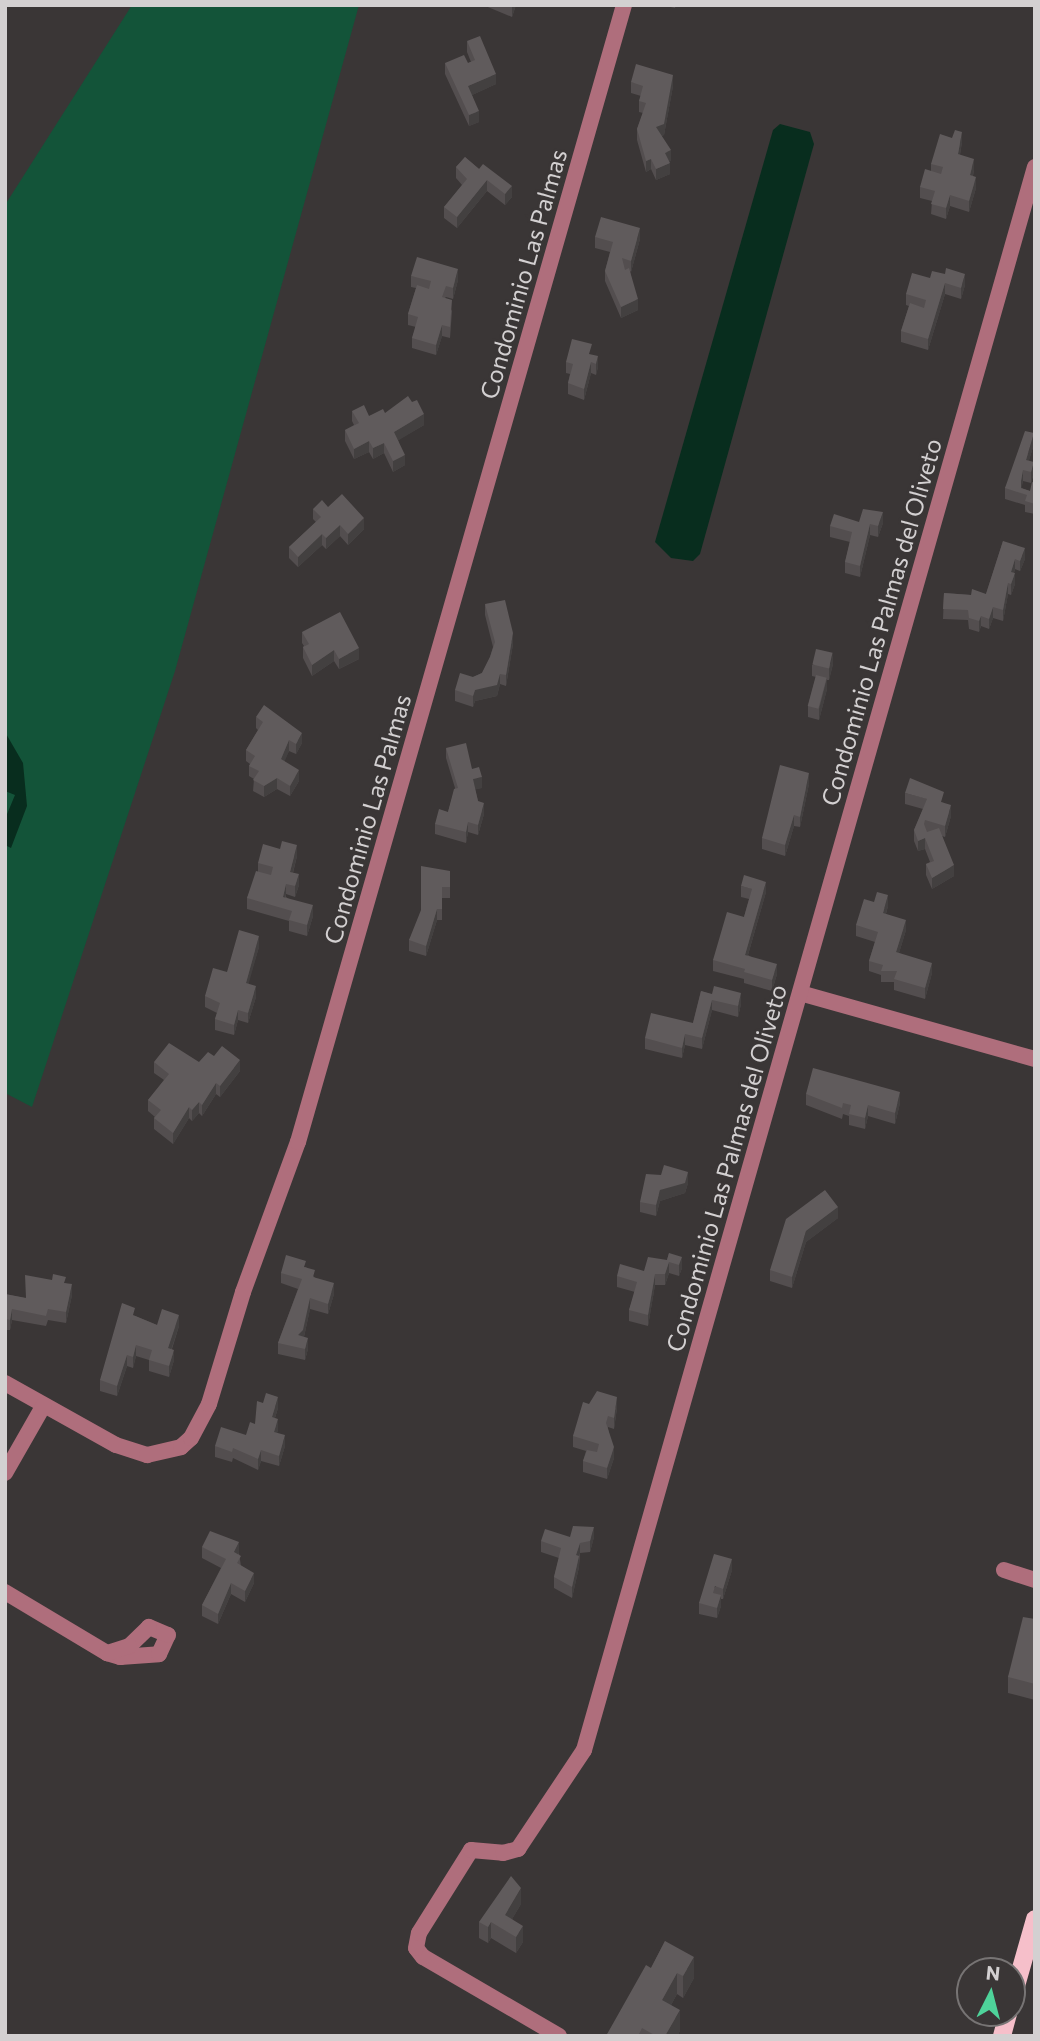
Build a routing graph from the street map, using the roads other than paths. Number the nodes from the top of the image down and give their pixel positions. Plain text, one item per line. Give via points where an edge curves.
1 (624, 5) edge
2 (1035, 167) edge
3 (800, 993) junction
4 (1035, 1059) edge
5 (5, 1383) edge
6 (44, 1405) junction
7 (5, 1473) edge
8 (1004, 1570) dead end
9 (1035, 1580) edge
10 (5, 1592) edge
11 (107, 1653) dead end
12 (1035, 1919) edge
13 (1024, 1957) edge
14 (559, 2036) edge

1 - 6 street, Condominio Las Palmas via 298,1142 243,1292 209,1404 187,1442 156,1455 126,1450
2 - 3 street, Condominio Las Palmas del Oliveto
3 - 4 street
3 - 14 street, Condominio Las Palmas del Oliveto via 584,1751 518,1849 471,1850 419,1933 416,1948 423,1957
5 - 6 street, Condominio Las Palmas
6 - 7 street
8 - 9 street
10 - 11 street
12 - 13 main road

